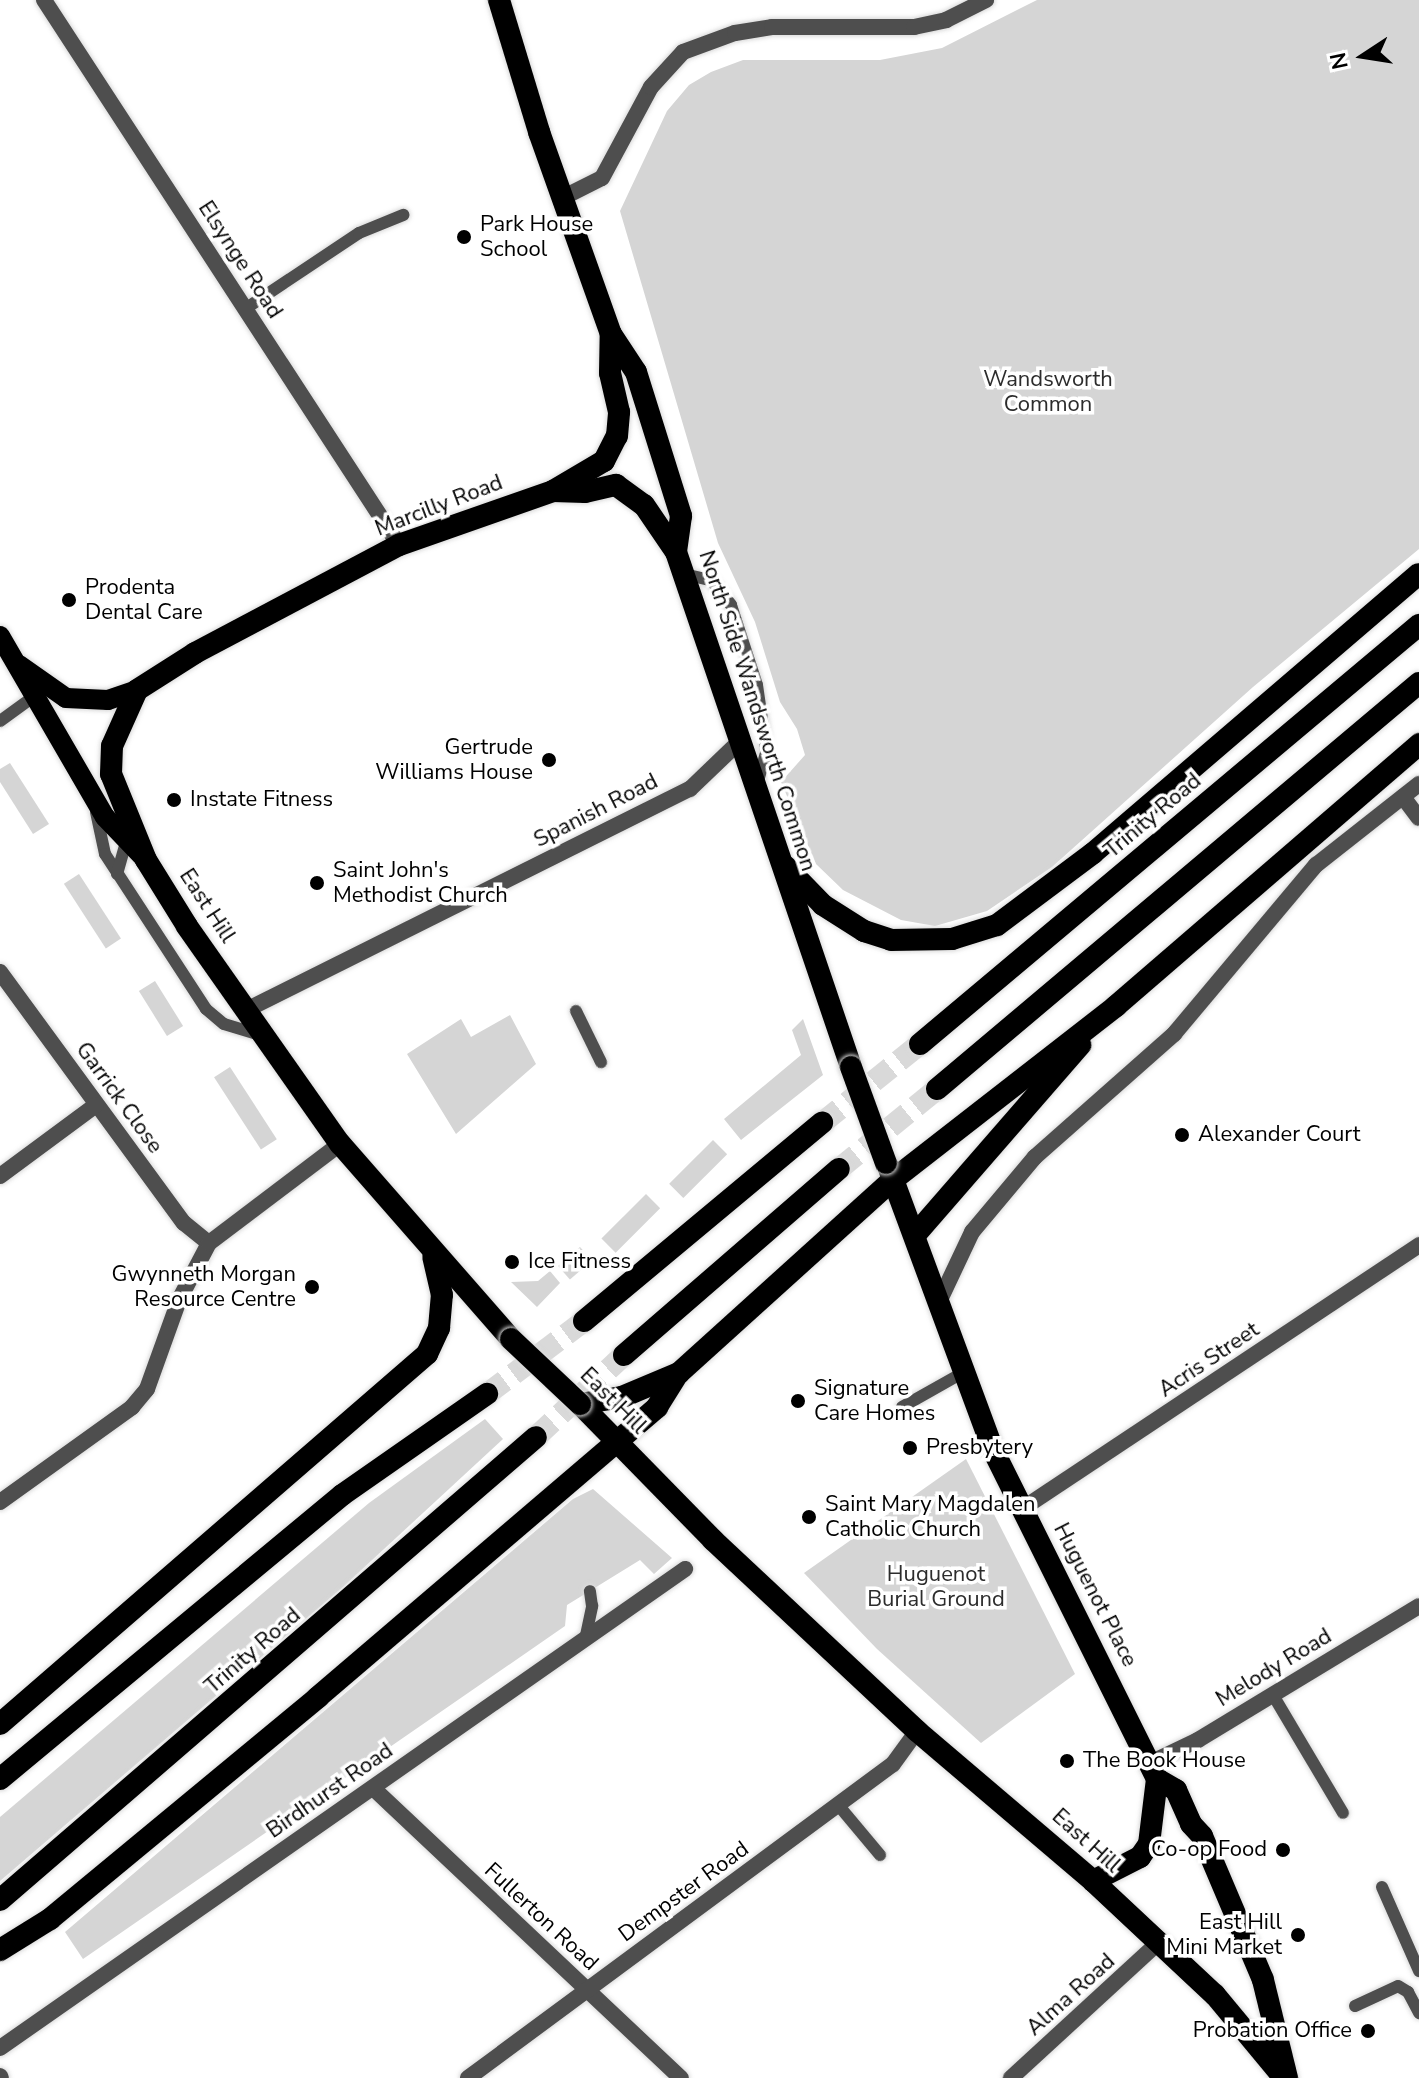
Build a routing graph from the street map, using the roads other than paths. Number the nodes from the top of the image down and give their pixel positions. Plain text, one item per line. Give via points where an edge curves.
1 (44, 0) edge
2 (499, 0) edge
3 (986, 0) edge
4 (564, 197) junction
5 (403, 215) dead end
6 (245, 309) junction
7 (611, 334) junction
8 (553, 491) junction
9 (399, 545) junction
10 (676, 552) junction
11 (684, 574) junction
12 (1419, 574) edge
13 (1419, 625) edge
14 (0, 636) edge
15 (19, 665) junction
16 (1419, 683) edge
17 (137, 690) junction
18 (32, 698) junction
19 (0, 721) edge
20 (739, 742) junction
21 (1419, 744) edge
22 (1419, 784) edge
23 (755, 792) junction
24 (92, 794) junction
25 (1403, 797) junction
26 (1419, 818) edge
27 (133, 819) junction
28 (125, 842) junction
29 (146, 860) junction
30 (781, 862) junction
31 (117, 874) junction
32 (0, 972) edge
33 (1116, 1006) junction
34 (246, 1010) junction
35 (576, 1011) dead end
36 (263, 1036) junction
37 (920, 1044) tunnel mouth
38 (601, 1062) dead end
39 (937, 1089) tunnel mouth
40 (96, 1105) junction
41 (871, 1122) joint
42 (822, 1123) tunnel mouth
43 (340, 1144) junction
44 (839, 1169) tunnel mouth
45 (890, 1171) junction
46 (0, 1176) edge
47 (915, 1235) junction
48 (209, 1243) junction
49 (1419, 1245) edge
50 (432, 1254) junction
51 (938, 1304) junction
52 (584, 1321) tunnel mouth
53 (624, 1355) tunnel mouth
54 (964, 1372) junction
55 (679, 1373) junction
56 (487, 1394) tunnel mouth
57 (592, 1406) junction
58 (902, 1407) dead end
59 (536, 1437) tunnel mouth
60 (616, 1439) junction
61 (0, 1502) edge
62 (1022, 1509) junction
63 (685, 1569) dead end
64 (590, 1591) dead end
65 (1419, 1606) edge
66 (585, 1640) junction
67 (1273, 1695) junction
68 (0, 1724) edge
69 (917, 1731) junction
70 (1154, 1771) junction
71 (0, 1779) edge
72 (373, 1788) junction
73 (839, 1806) junction
74 (1343, 1813) dead end
75 (880, 1855) dead end
76 (1093, 1881) junction
77 (1382, 1887) dead end
78 (0, 1900) edge
79 (1159, 1942) junction
80 (0, 1950) edge
81 (1419, 1971) edge
82 (587, 1991) junction
83 (1355, 2006) dead end
84 (1419, 2013) edge
85 (0, 2048) edge
86 (468, 2078) edge
87 (681, 2078) edge
88 (1011, 2078) edge
89 (1286, 2078) edge

1 - 6 street, Elsynge Road
2 - 4 highway, North Side Wandsworth Common
3 - 4 street via 946,20 914,27 772,27 711,39 683,52 651,87 602,178
4 - 7 highway, North Side Wandsworth Common
5 - 6 lane via 359,233
6 - 9 street, Elsynge Road
7 - 8 highway, Marcilly Road via 617,436 609,457
7 - 10 highway, North Side Wandsworth Common via 636,372 663,455 681,516
8 - 9 highway, Marcilly Road
8 - 10 highway via 585,492 616,485 644,505
9 - 17 highway, Marcilly Road via 195,653
10 - 11 highway, North Side Wandsworth Common
11 - 20 highway, North Side Wandsworth Common
11 - 23 lane via 711,580 731,605 757,685 764,733 766,753
12 - 30 highway via 1104,844 997,925 952,939 891,940 864,931 823,905
13 - 37 highway, Trinity Road
14 - 15 main road
15 - 17 main road, Marcilly Road via 66,698 108,700
15 - 18 main road, East Hill
16 - 39 highway
17 - 27 highway via 111,760 111,774
18 - 19 lane
18 - 24 main road, East Hill
20 - 23 highway, North Side Wandsworth Common
20 - 34 street, Spanish Road via 690,789
21 - 33 highway
22 - 25 street
23 - 30 highway, North Side Wandsworth Common
24 - 28 main road, East Hill
24 - 31 lane via 105,854
25 - 26 street
25 - 51 street via 1316,865 1174,1034 1035,1157 972,1232
27 - 28 lane
27 - 29 highway
28 - 29 main road, East Hill
28 - 31 lane
29 - 34 highway, East Hill
30 - 41 highway, North Side Wandsworth Common, bridge
31 - 36 lane via 206,1009 224,1024
32 - 40 street, Garrick Close
33 - 45 highway
33 - 47 highway
34 - 36 highway, East Hill
35 - 38 lane
36 - 43 highway, East Hill
40 - 46 street
40 - 48 street, Garrick Close via 184,1223
41 - 45 highway, Huguenot Place, bridge
42 - 52 highway
43 - 48 street
43 - 50 highway, East Hill
44 - 53 highway
45 - 47 highway, Huguenot Place
45 - 55 highway
47 - 51 highway, Huguenot Place
48 - 61 street via 179,1300 147,1389 132,1407
49 - 62 street, Acris Street
50 - 57 highway, East Hill, bridge via 511,1339
50 - 68 highway via 442,1295 432,1348
51 - 54 highway, Huguenot Place
54 - 58 lane
54 - 62 highway, Huguenot Place
55 - 57 highway
55 - 60 highway via 657,1407
56 - 71 highway via 342,1495
57 - 60 highway, East Hill
59 - 78 highway, Trinity Road
60 - 69 highway, East Hill via 713,1540
60 - 80 highway via 306,1707 50,1919
62 - 70 highway, Huguenot Place
63 - 66 street, Birdhurst Road
64 - 66 lane
65 - 67 street, Melody Road
66 - 72 street, Birdhurst Road
67 - 70 street, Melody Road
67 - 74 lane
69 - 73 street, Dempster Road via 898,1760
69 - 76 highway, East Hill
70 - 76 highway via 1149,1844 1140,1857
70 - 89 highway, Huguenot Place via 1176,1790 1214,1864 1263,1980
72 - 82 street, Fullerton Road
72 - 85 street, Birdhurst Road
73 - 75 lane
73 - 82 street, Dempster Road
76 - 79 highway, East Hill
77 - 81 lane
79 - 88 street, Alma Road
79 - 89 highway, East Hill via 1232,2012
82 - 86 street, Dempster Road
82 - 87 street, Fullerton Road
83 - 84 lane via 1398,1986 1408,1992

